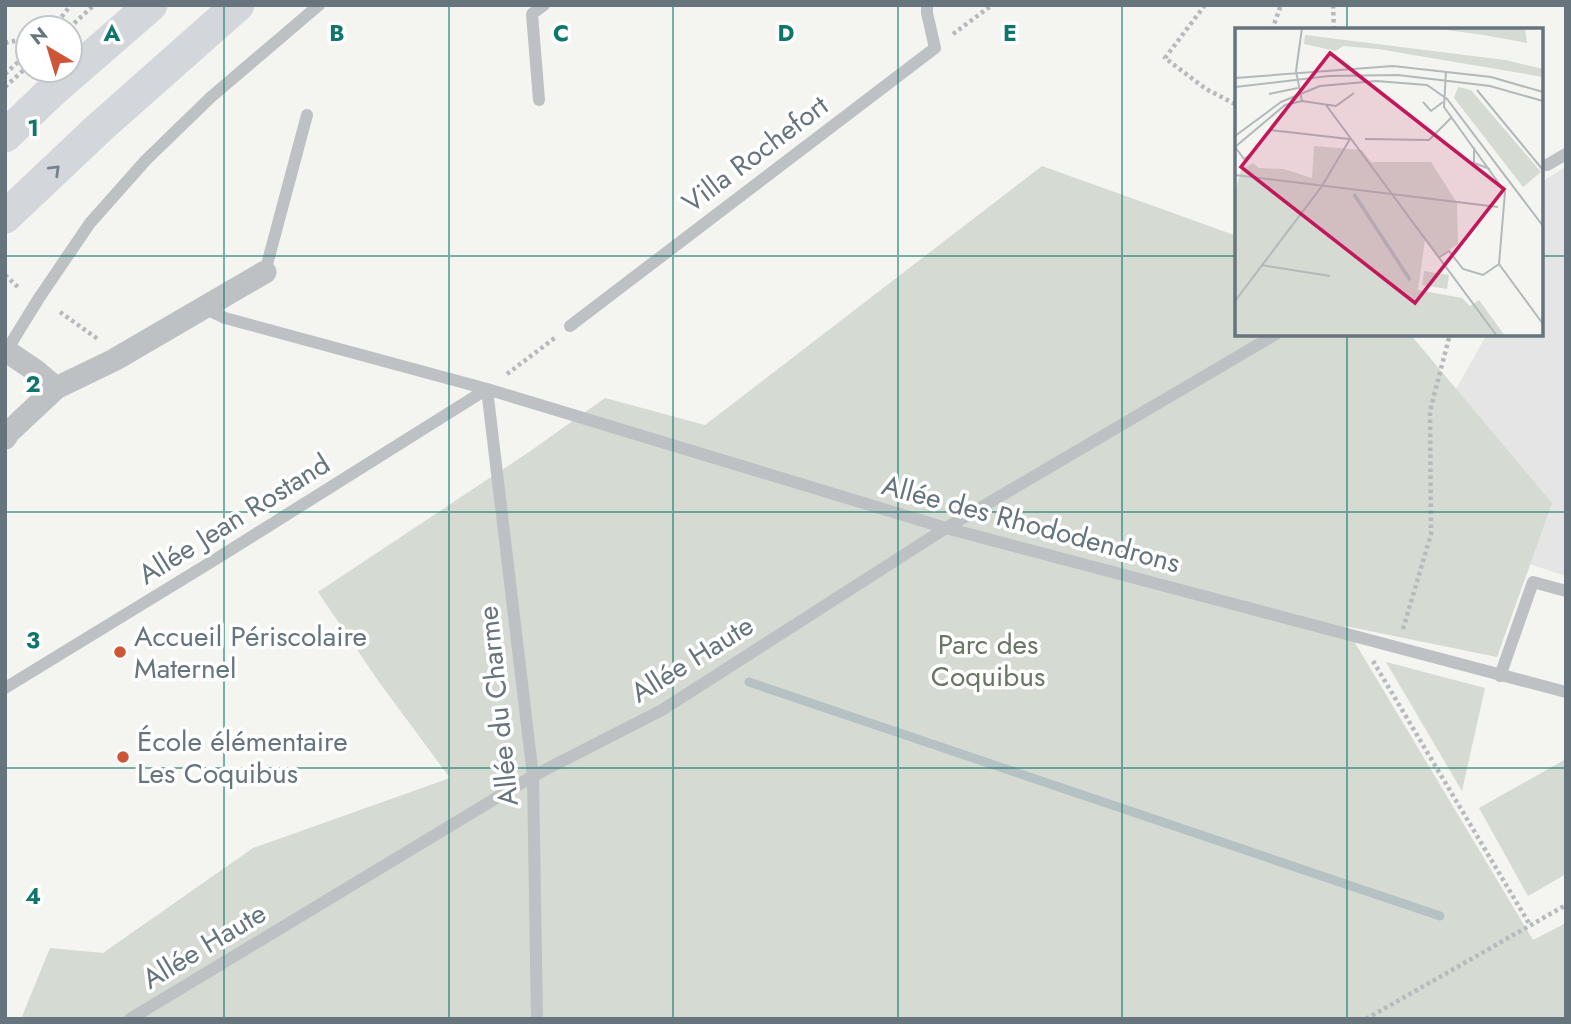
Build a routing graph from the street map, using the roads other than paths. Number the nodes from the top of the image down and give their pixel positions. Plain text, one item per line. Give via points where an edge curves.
1 (151, 5) edge
2 (238, 5) edge
3 (319, 5) edge
4 (544, 5) edge
5 (927, 5) edge
6 (539, 100) dead end
7 (307, 115) dead end
8 (5, 136) edge
9 (1566, 154) edge
10 (1543, 165) edge
11 (5, 217) edge
12 (265, 272) joint
13 (204, 308) junction
14 (570, 326) road end
15 (1273, 336) edge
16 (6, 352) edge
17 (56, 388) junction
18 (487, 389) junction
19 (5, 438) edge
20 (946, 528) junction
21 (1566, 591) edge
22 (1500, 676) junction
23 (5, 688) edge
24 (1566, 692) edge
25 (533, 776) junction
26 (130, 1019) edge
27 (537, 1019) edge

1 - 8 main road
11 -> 2 main road
3 - 16 lane via 211,97 146,160 90,223
4 - 6 lane via 532,14
5 - 14 lane, Villa Rochefort via 936,48
7 - 12 lane
9 - 10 lane
12 - 13 street
13 - 17 street
13 - 18 lane, Allée des Rhododendrons via 225,318
15 - 20 lane, Allée Haute
16 - 17 street
17 - 19 street
18 - 20 lane, Allée des Rhododendrons
18 - 23 lane, Allée Jean Rostand
18 - 25 lane, Allée du Charme
20 - 22 lane, Allée des Rhododendrons
20 - 25 lane, Allée Haute via 662,710
21 - 22 lane via 1533,582
22 - 24 lane, Allée des Rhododendrons
25 - 26 lane, Allée Haute
25 - 27 lane, Allée du Charme

